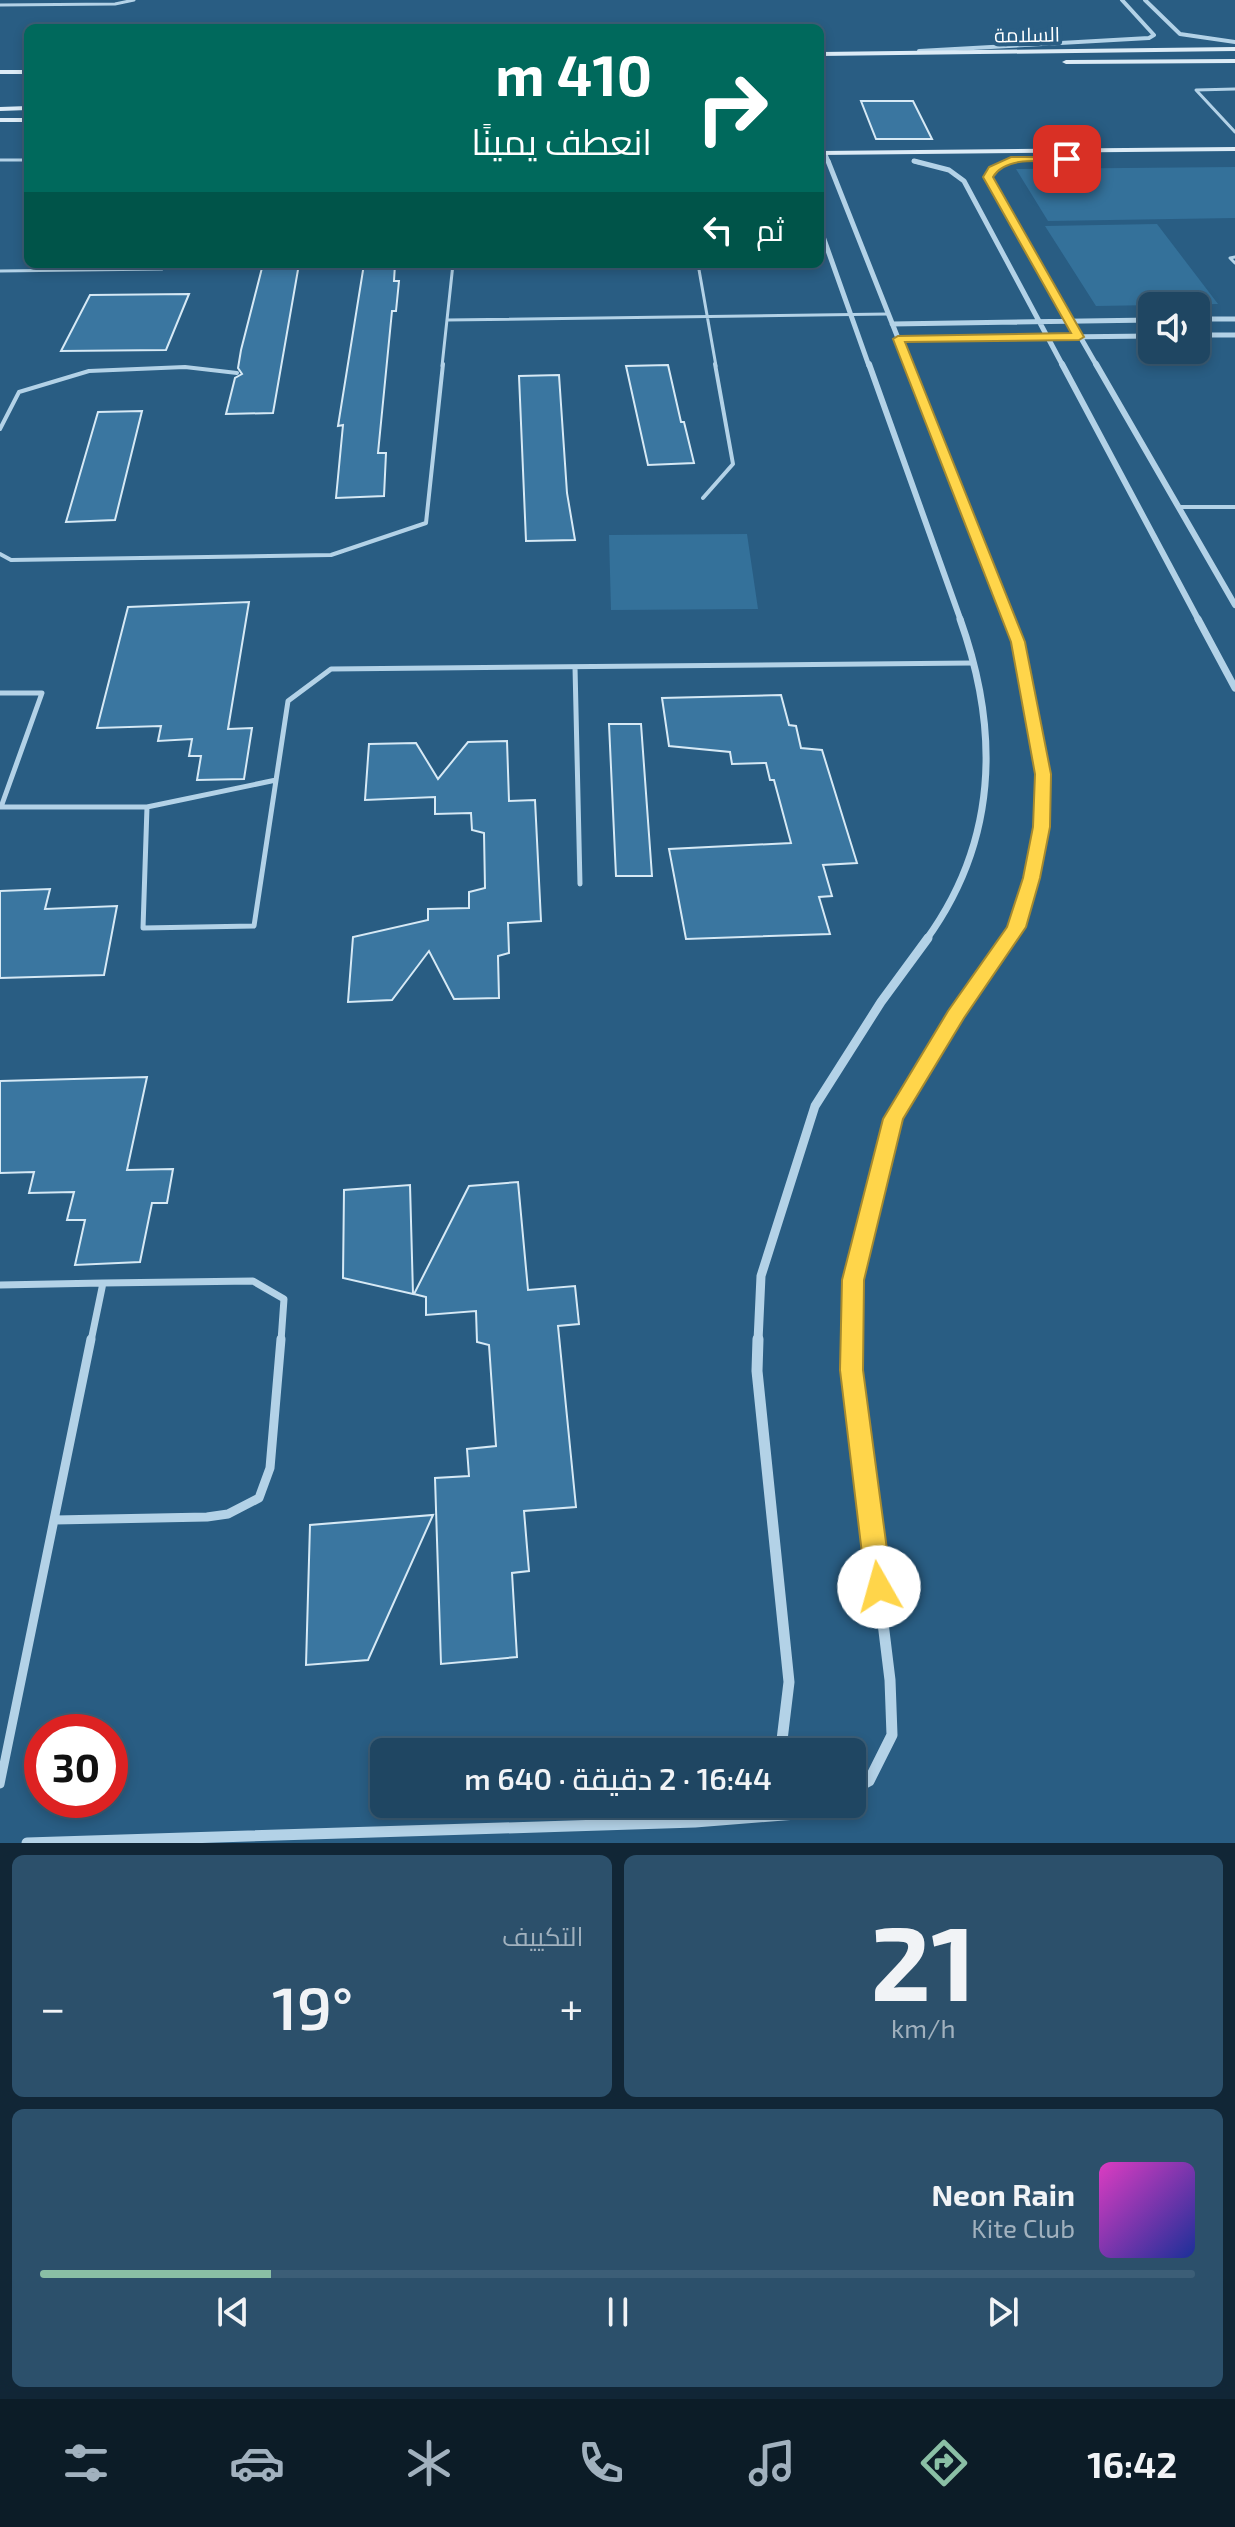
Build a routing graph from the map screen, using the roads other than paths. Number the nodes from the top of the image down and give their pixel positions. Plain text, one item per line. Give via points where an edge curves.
1 (134, 0) edge
2 (1122, 0) edge
3 (1145, 0) edge
4 (0, 5) edge
5 (1235, 42) edge
6 (1235, 49) edge
7 (882, 53) junction
8 (824, 54) edge
9 (1235, 61) edge
10 (1048, 62) dead end
11 (910, 63) dead end
12 (824, 64) edge
13 (0, 72) edge
14 (24, 72) edge
15 (1235, 89) edge
16 (24, 108) edge
17 (0, 109) edge
18 (0, 120) edge
19 (24, 120) edge
20 (1235, 132) edge
21 (1235, 149) edge
22 (824, 157) edge
23 (824, 157) edge
24 (1235, 158) edge
25 (824, 159) edge
26 (0, 160) edge
27 (24, 160) edge
28 (1011, 160) junction
29 (914, 161) junction
30 (824, 239) edge
31 (163, 268) edge
32 (453, 268) edge
33 (699, 268) edge
34 (0, 271) edge
35 (851, 315) junction
36 (705, 317) junction
37 (890, 319) junction
38 (1210, 319) edge
39 (1235, 319) edge
40 (447, 320) junction
41 (1138, 320) edge
42 (1069, 321) junction
43 (1038, 322) junction
44 (1210, 335) edge
45 (1235, 335) edge
46 (1138, 336) edge
47 (1045, 337) junction
48 (1079, 337) junction
49 (898, 339) junction
50 (237, 373) dead end
51 (0, 429) edge
52 (703, 498) dead end
53 (1181, 507) junction
54 (1235, 507) edge
55 (0, 554) edge
56 (1235, 605) edge
57 (972, 663) junction
58 (575, 667) junction
59 (1235, 686) edge
60 (0, 693) edge
61 (276, 780) junction
62 (0, 807) edge
63 (147, 807) junction
64 (580, 884) dead end
65 (103, 1283) junction
66 (0, 1285) edge
67 (55, 1520) junction
68 (782, 1738) edge
69 (866, 1783) edge
70 (0, 1784) edge
71 (704, 1818) edge
72 (746, 1818) edge
73 (695, 1822) junction
74 (27, 1843) edge

1 - 4 lane
2 - 7 street via 1154,35 1134,41
3 - 5 street via 1180,34
6 - 7 street, السلامة
7 - 8 street, السلامة
9 - 10 street, السلامة
11 - 12 street
13 - 14 street
15 - 20 lane via 1196,90
16 - 17 street
18 - 19 street
21 - 22 street
23 - 29 street
24 - 28 street
25 - 37 street
26 - 27 lane
28 - 29 street
28 - 42 street via 988,177
29 - 43 street via 949,170 964,181
30 - 35 street
31 - 34 lane
32 - 40 lane
33 - 36 lane
35 - 36 lane
35 - 37 lane
35 - 57 street
36 - 40 lane
36 - 52 lane via 733,464
37 - 43 street
37 - 49 street
38 - 39 street
40 - 55 lane via 426,523 331,555 11,560
41 - 42 street
42 - 43 street
42 - 48 street
43 - 47 street
44 - 45 street
46 - 48 street
47 - 48 street
47 - 49 street
47 - 59 street
48 - 53 street
49 - 69 street via 1018,642 1043,774 1042,827 1016,927 893,1119 853,1280 852,1370 890,1680 892,1735
50 - 51 lane via 185,367 89,371 19,392
53 - 54 lane
53 - 56 street
57 - 58 lane
57 - 68 street via 986,726 982,823 938,924 815,1106 761,1276 757,1371 789,1682
58 - 61 lane via 331,669 288,701
58 - 64 lane
60 - 62 lane via 42,693
61 - 63 lane
61 - 63 lane via 254,926 143,928
62 - 63 lane
65 - 66 lane
65 - 67 lane
65 - 67 lane via 242,1280 284,1299 270,1468 259,1498 228,1514
67 - 70 lane
71 - 73 street
72 - 73 street
73 - 74 street

